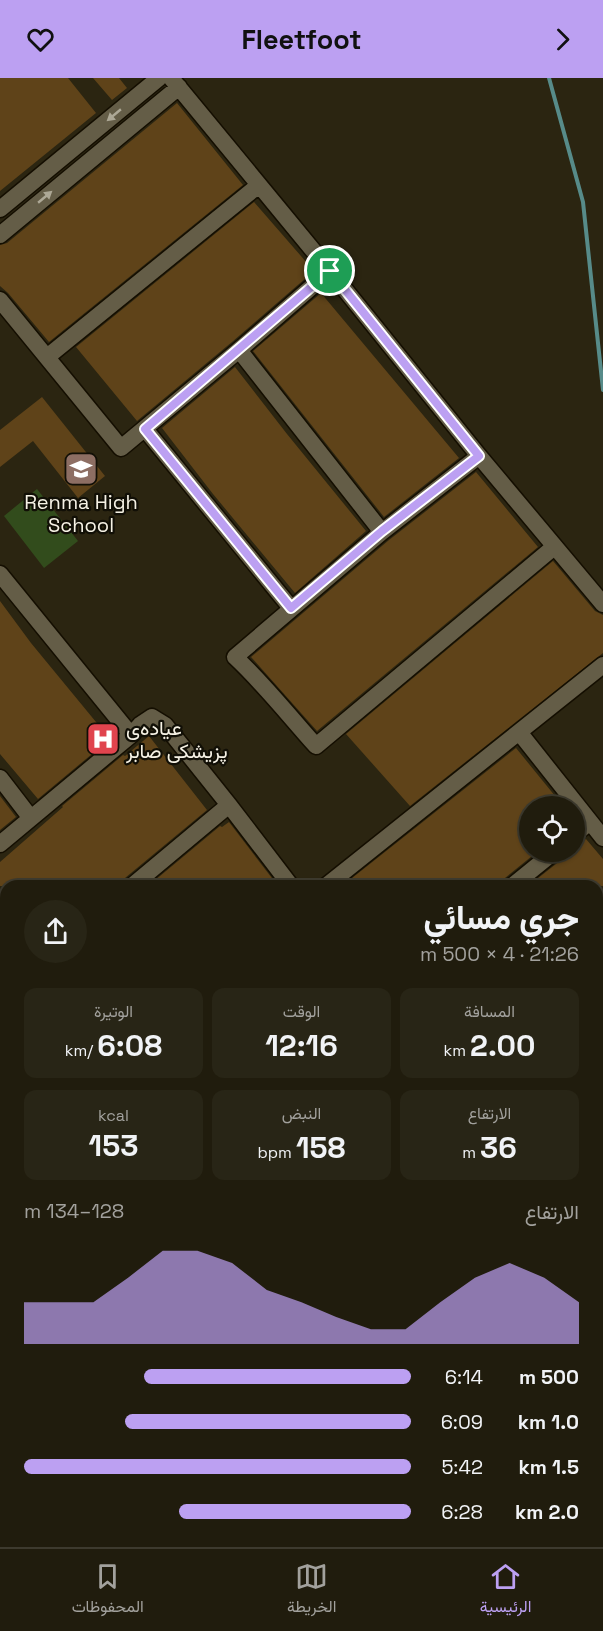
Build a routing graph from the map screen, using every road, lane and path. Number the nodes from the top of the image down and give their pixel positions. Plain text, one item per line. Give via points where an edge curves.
1 (159, 78) edge
2 (175, 82) edge
3 (259, 185) junction
4 (0, 209) edge
5 (0, 235) edge
6 (330, 271) junction
7 (0, 300) edge
8 (239, 350) junction
9 (47, 357) junction
10 (145, 429) junction
11 (479, 456) junction
12 (382, 531) junction
13 (554, 547) junction
14 (0, 574) edge
15 (603, 604) edge
16 (291, 608) junction
17 (603, 665) edge
18 (519, 732) junction
19 (131, 735) junction
20 (0, 778) edge
21 (229, 805) junction
22 (30, 818) junction
23 (590, 822) junction
24 (585, 826) edge
25 (603, 838) edge
26 (0, 844) edge
27 (542, 862) edge
28 (139, 880) edge
29 (286, 880) edge
30 (334, 880) edge
31 (519, 880) edge

1 -> 4 street
2 - 3 street
5 -> 2 street
3 - 6 street
3 - 9 street
6 - 8 street
6 - 11 street
7 - 9 street
8 - 10 street
8 - 12 street
9 - 10 street via 121,448
10 - 16 street
11 - 12 street
11 - 13 street
12 - 16 street
13 - 15 street
13 - 16 street via 316,746 235,657
14 - 19 street
17 - 18 street
18 - 23 street
18 - 30 street
19 - 21 street via 152,717 165,725
19 - 22 street
20 - 22 street
21 - 28 street
21 - 29 street
22 - 26 street
23 - 24 street
23 - 25 street
27 - 31 street

